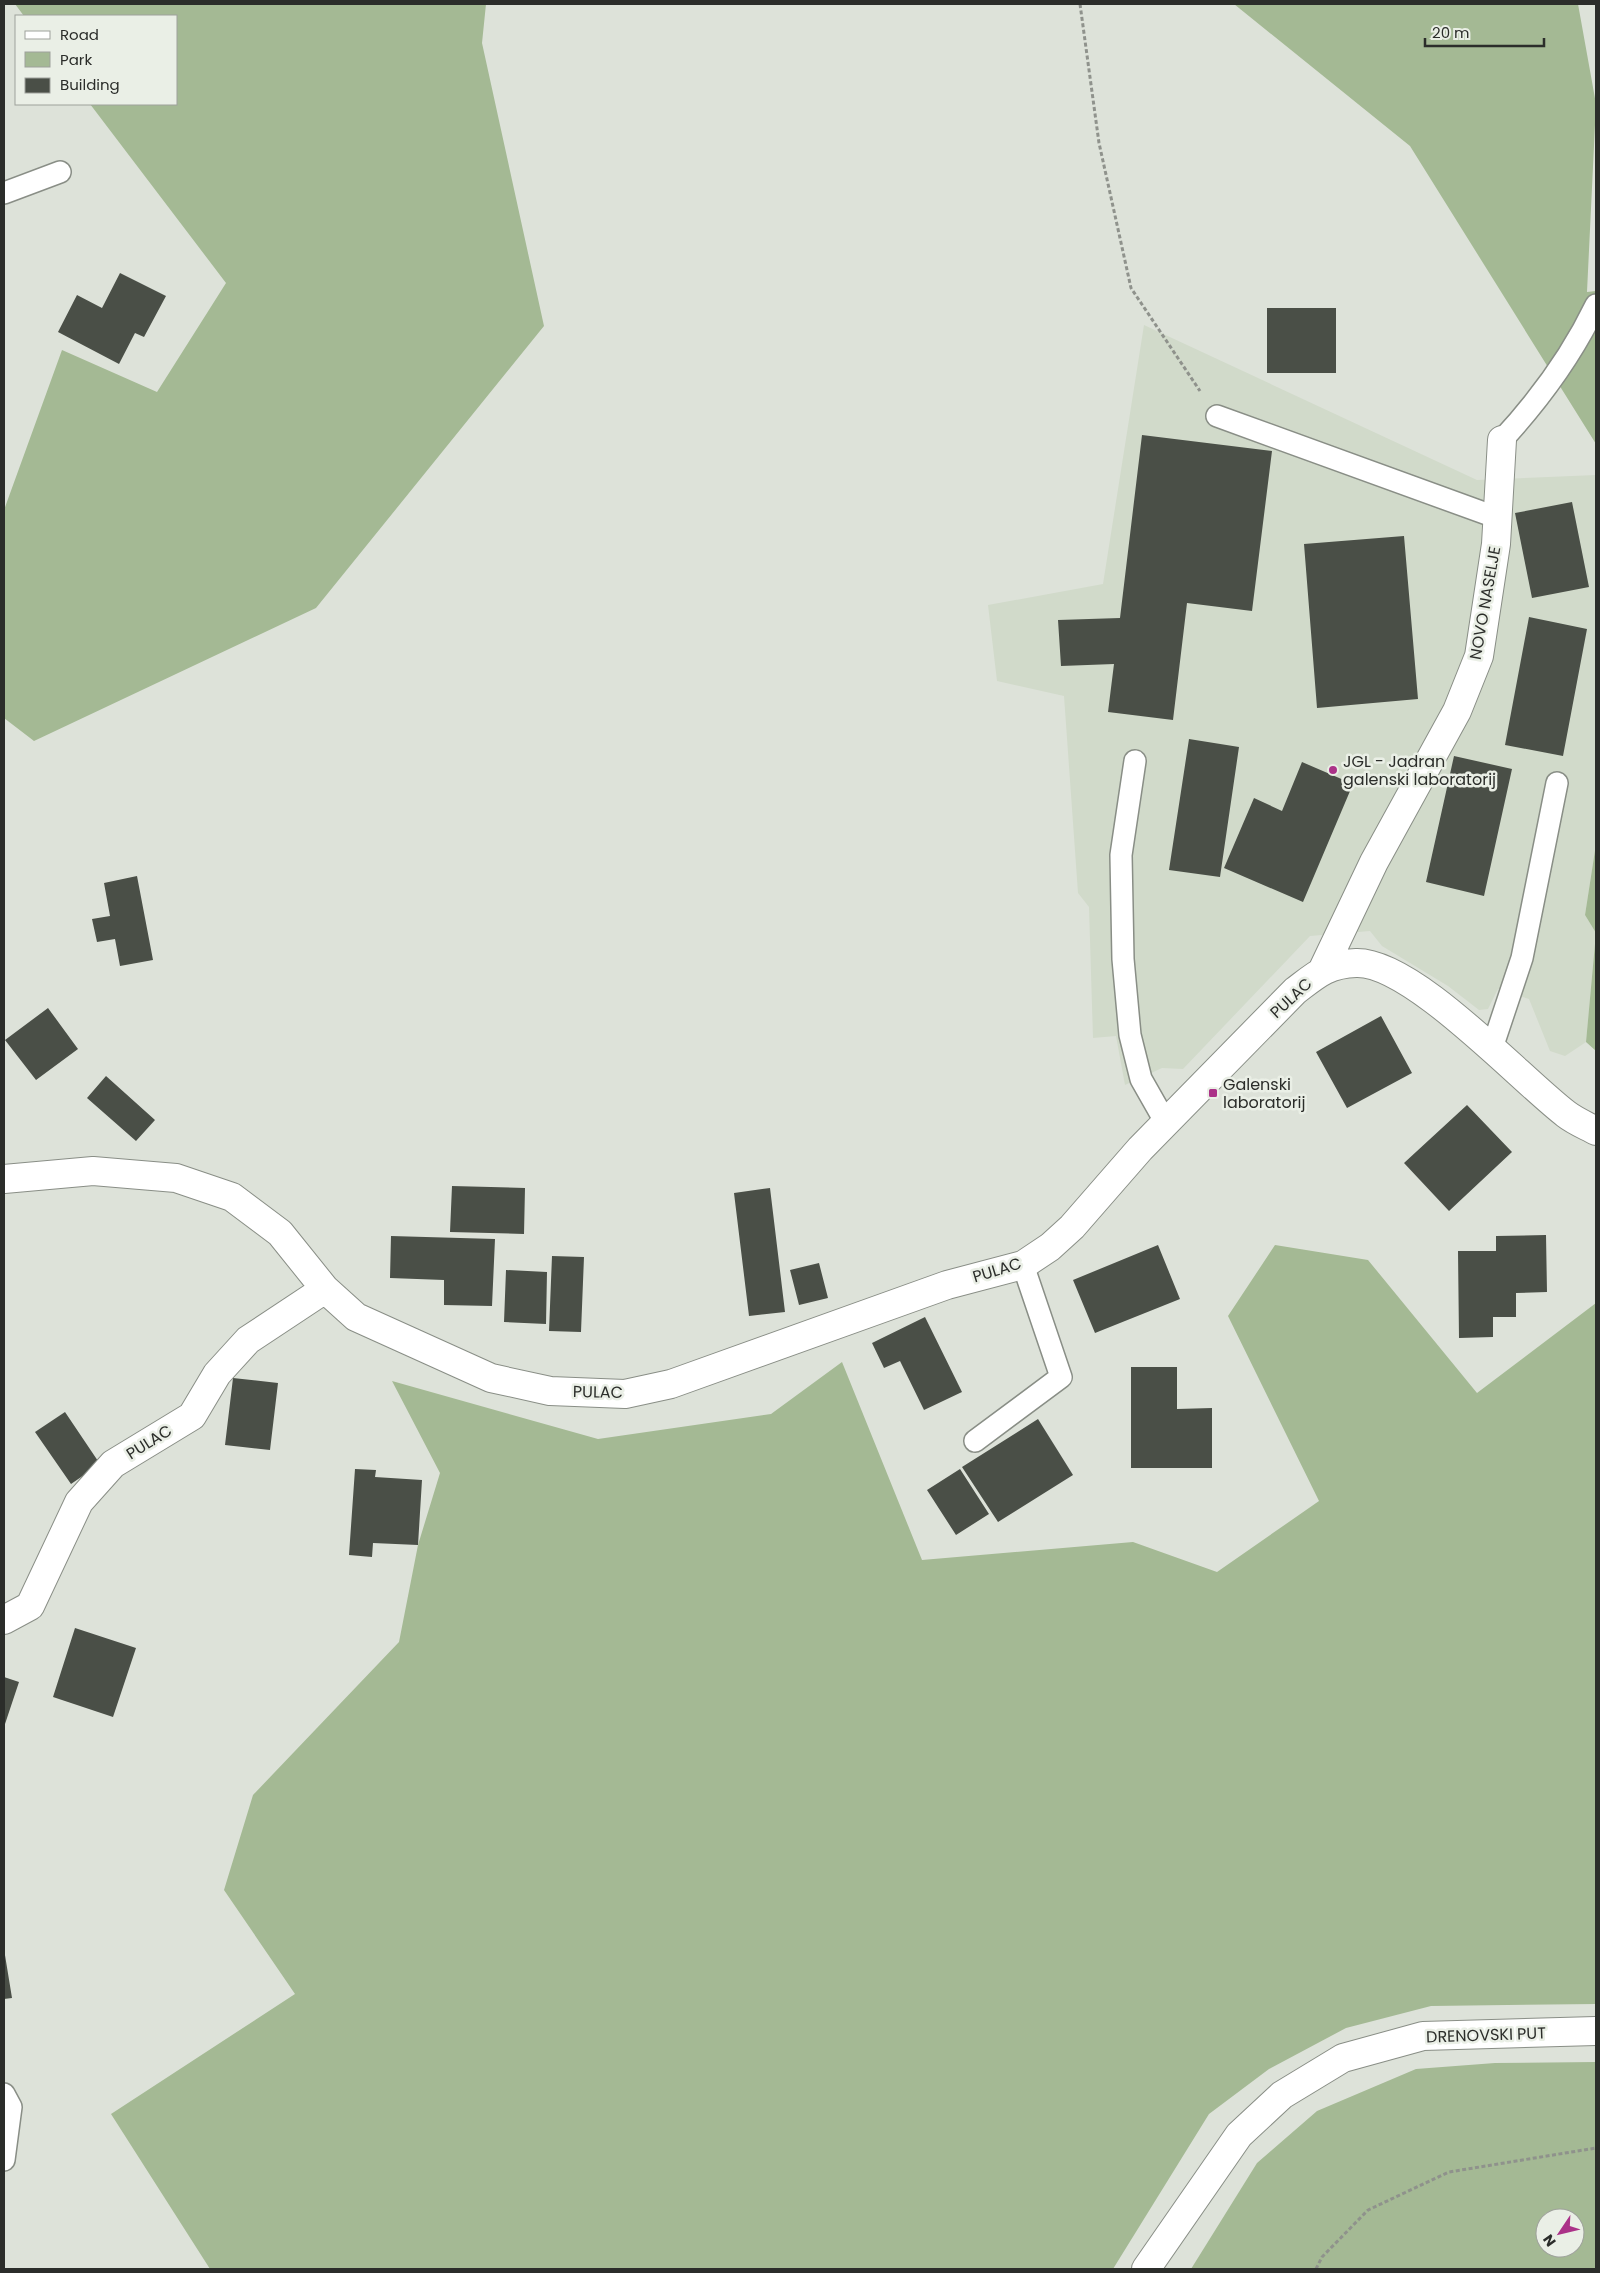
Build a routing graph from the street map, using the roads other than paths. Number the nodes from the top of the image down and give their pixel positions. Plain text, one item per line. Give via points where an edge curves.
1 (60, 172) dead end
2 (4, 193) edge
3 (1596, 304) edge
4 (1217, 416) road end
5 (1502, 440) joint
6 (1498, 518) junction
7 (1135, 761) dead end
8 (1557, 783) dead end
9 (1323, 969) junction
10 (1492, 1048) junction
11 (1166, 1123) junction
12 (1596, 1131) edge
13 (4, 1179) edge
14 (1023, 1265) junction
15 (325, 1289) junction
16 (975, 1442) dead end
17 (4, 1620) edge
18 (1596, 2031) edge
19 (4, 2094) edge
20 (4, 2160) edge
21 (1146, 2269) edge

1 - 2 lane
3 - 5 lane via 1557,374
4 - 6 lane
5 - 6 street, NOVO NASELJE
6 - 9 street, NOVO NASELJE via 1478,656 1457,711 1374,862
7 - 11 lane via 1121,855 1123,959 1130,1035 1141,1079
8 - 10 lane via 1522,958
9 - 10 street, PULAC via 1357,963 1407,980
9 - 11 street, PULAC via 1295,991
10 - 12 street, PULAC via 1567,1115
11 - 14 street, PULAC via 1072,1227
13 - 15 street, PULAC via 93,1172 158,1176 176,1178 232,1197 280,1233
14 - 15 street, PULAC via 946,1285 671,1384 625,1394 550,1391 491,1378 356,1317
14 - 16 lane via 1061,1378
15 - 17 street, PULAC via 248,1340 217,1374 192,1416 113,1464 79,1502 30,1606
18 - 21 street, DRENOVSKI PUT via 1423,2036 1343,2058 1282,2094 1238,2135
19 - 20 lane via 11,2107

